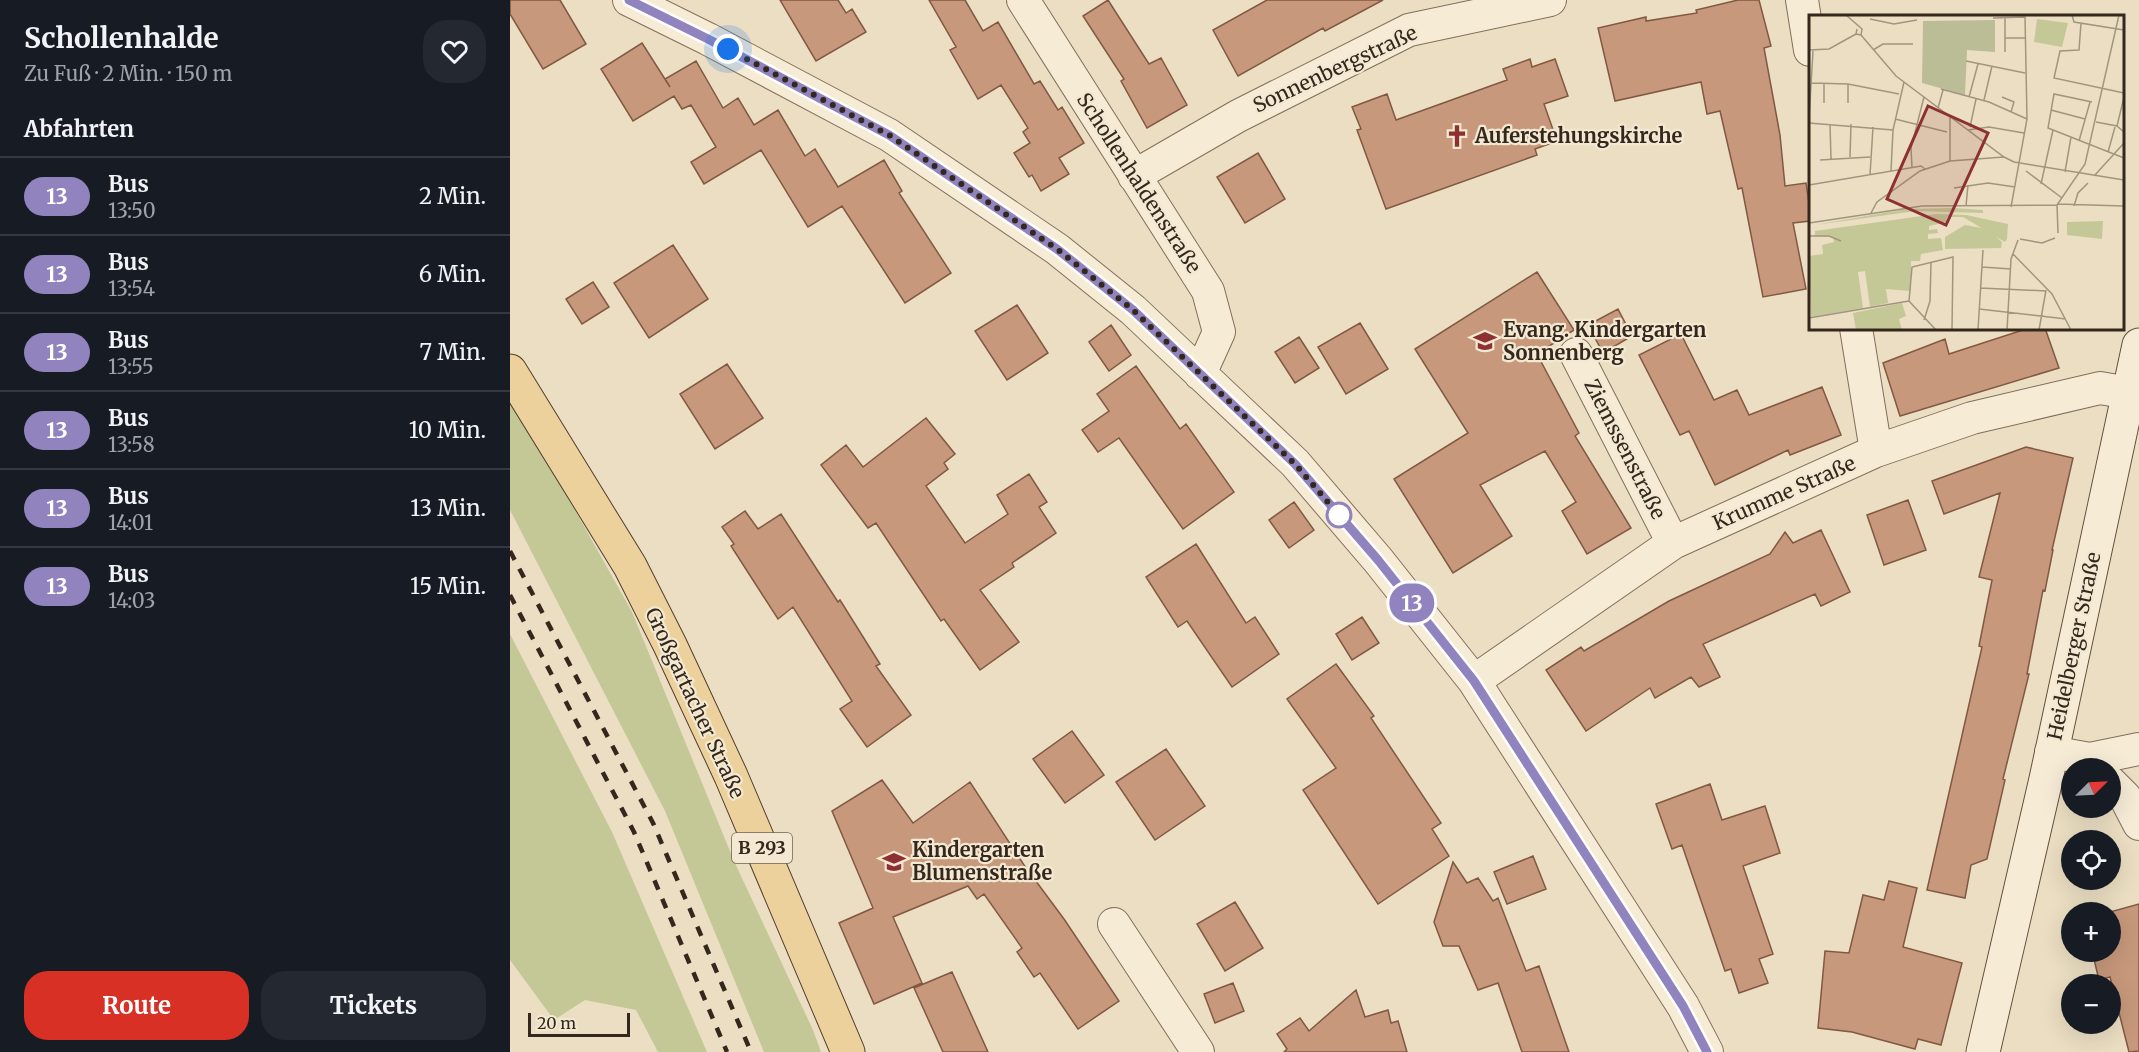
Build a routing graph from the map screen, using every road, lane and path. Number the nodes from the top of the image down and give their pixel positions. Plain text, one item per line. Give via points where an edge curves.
1 (629, 0) edge
2 (1023, 0) edge
3 (1550, 0) edge
4 (1802, 0) edge
5 (1809, 44) edge
6 (1134, 176) junction
7 (1856, 330) edge
8 (2139, 345) edge
9 (1576, 354) dead end
10 (510, 371) edge
11 (1200, 374) junction
12 (2129, 393) junction
13 (1876, 451) junction
14 (1673, 543) junction
15 (1474, 681) junction
16 (2139, 749) edge
17 (2051, 752) junction
18 (2067, 758) edge
19 (2121, 758) edge
20 (2121, 793) edge
21 (2139, 824) edge
22 (1114, 924) dead end
23 (849, 1052) edge
24 (1198, 1052) edge
25 (1707, 1052) edge
26 (1983, 1052) edge

1 - 11 street via 889,135 1057,249 1133,310
2 - 6 street, Schollenhaldenstraße
3 - 6 street, Sonnenbergstraße via 1409,30 1238,116
4 - 5 street
6 - 11 street, Schollenhaldenstraße via 1208,291 1219,332
7 - 13 street
8 - 12 main road, Heidelberger Straße
9 - 14 street, Ziemssenstraße
10 - 23 main road, Großgartacher Straße / B 293 via 630,566 670,645 731,776
11 - 15 street via 1295,464
12 - 13 street, Krumme Straße via 2100,388 1995,412
12 - 17 main road, Heidelberger Straße
13 - 14 street, Krumme Straße
14 - 15 street, Krumme Straße
15 - 25 street via 1683,1006
16 - 19 street
17 - 18 street
17 - 26 main road, Heidelberger Straße
20 - 21 street
22 - 24 street

